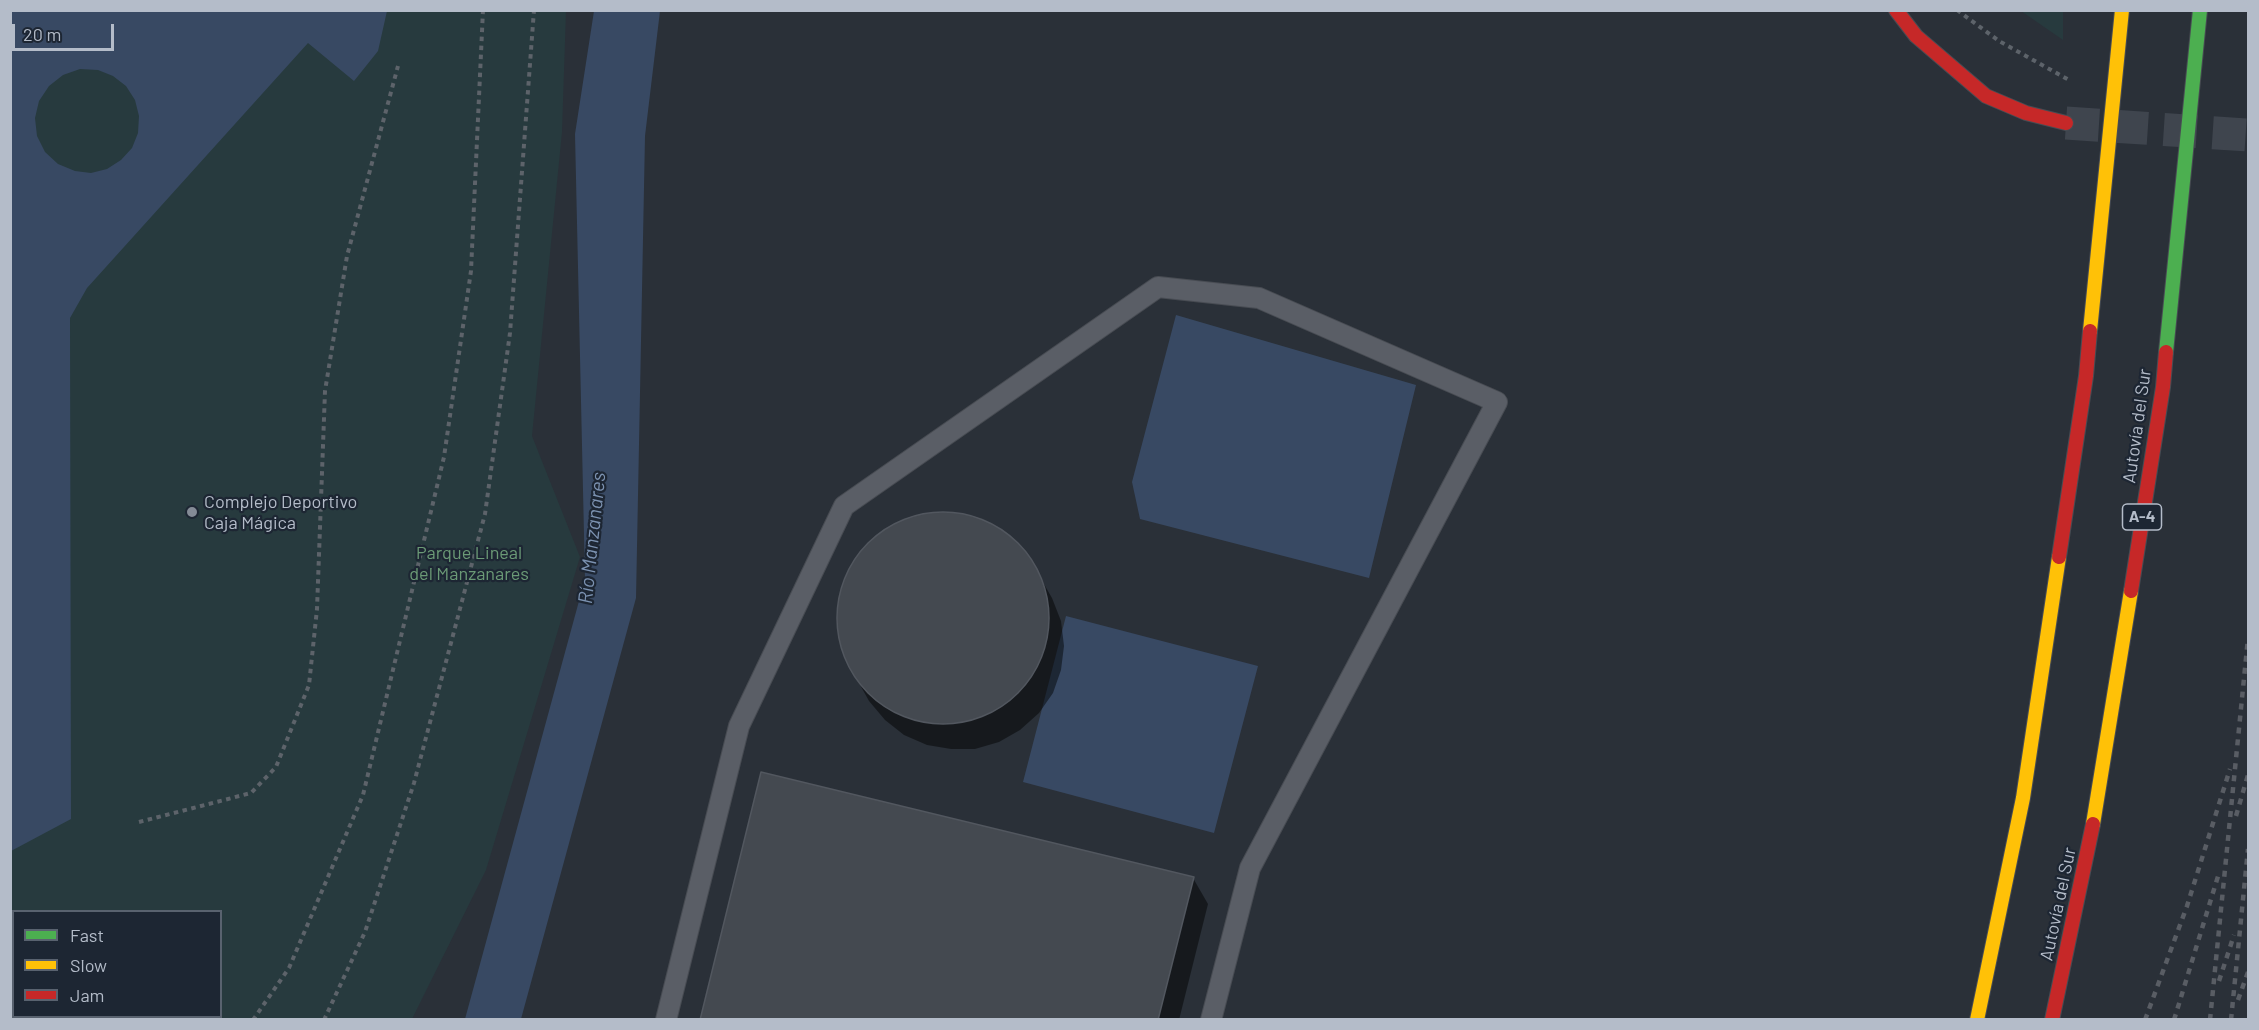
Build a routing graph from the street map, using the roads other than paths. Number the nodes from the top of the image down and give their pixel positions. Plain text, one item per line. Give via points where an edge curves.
1 (1896, 10) edge
2 (2122, 10) edge
3 (2200, 10) edge
4 (2012, 92) dead end
5 (666, 1020) edge
6 (1211, 1020) edge
7 (1977, 1020) edge
8 (2052, 1020) edge

1 - 4 main road via 1916,36 1986,96 2066,123
2 - 7 main road via 2086,376 2023,798
3 - 8 main road, Autovía del Sur / A-4 via 2163,387 2095,817
5 - 6 lane via 739,726 844,507 1158,287 1259,298 1497,402 1251,868

